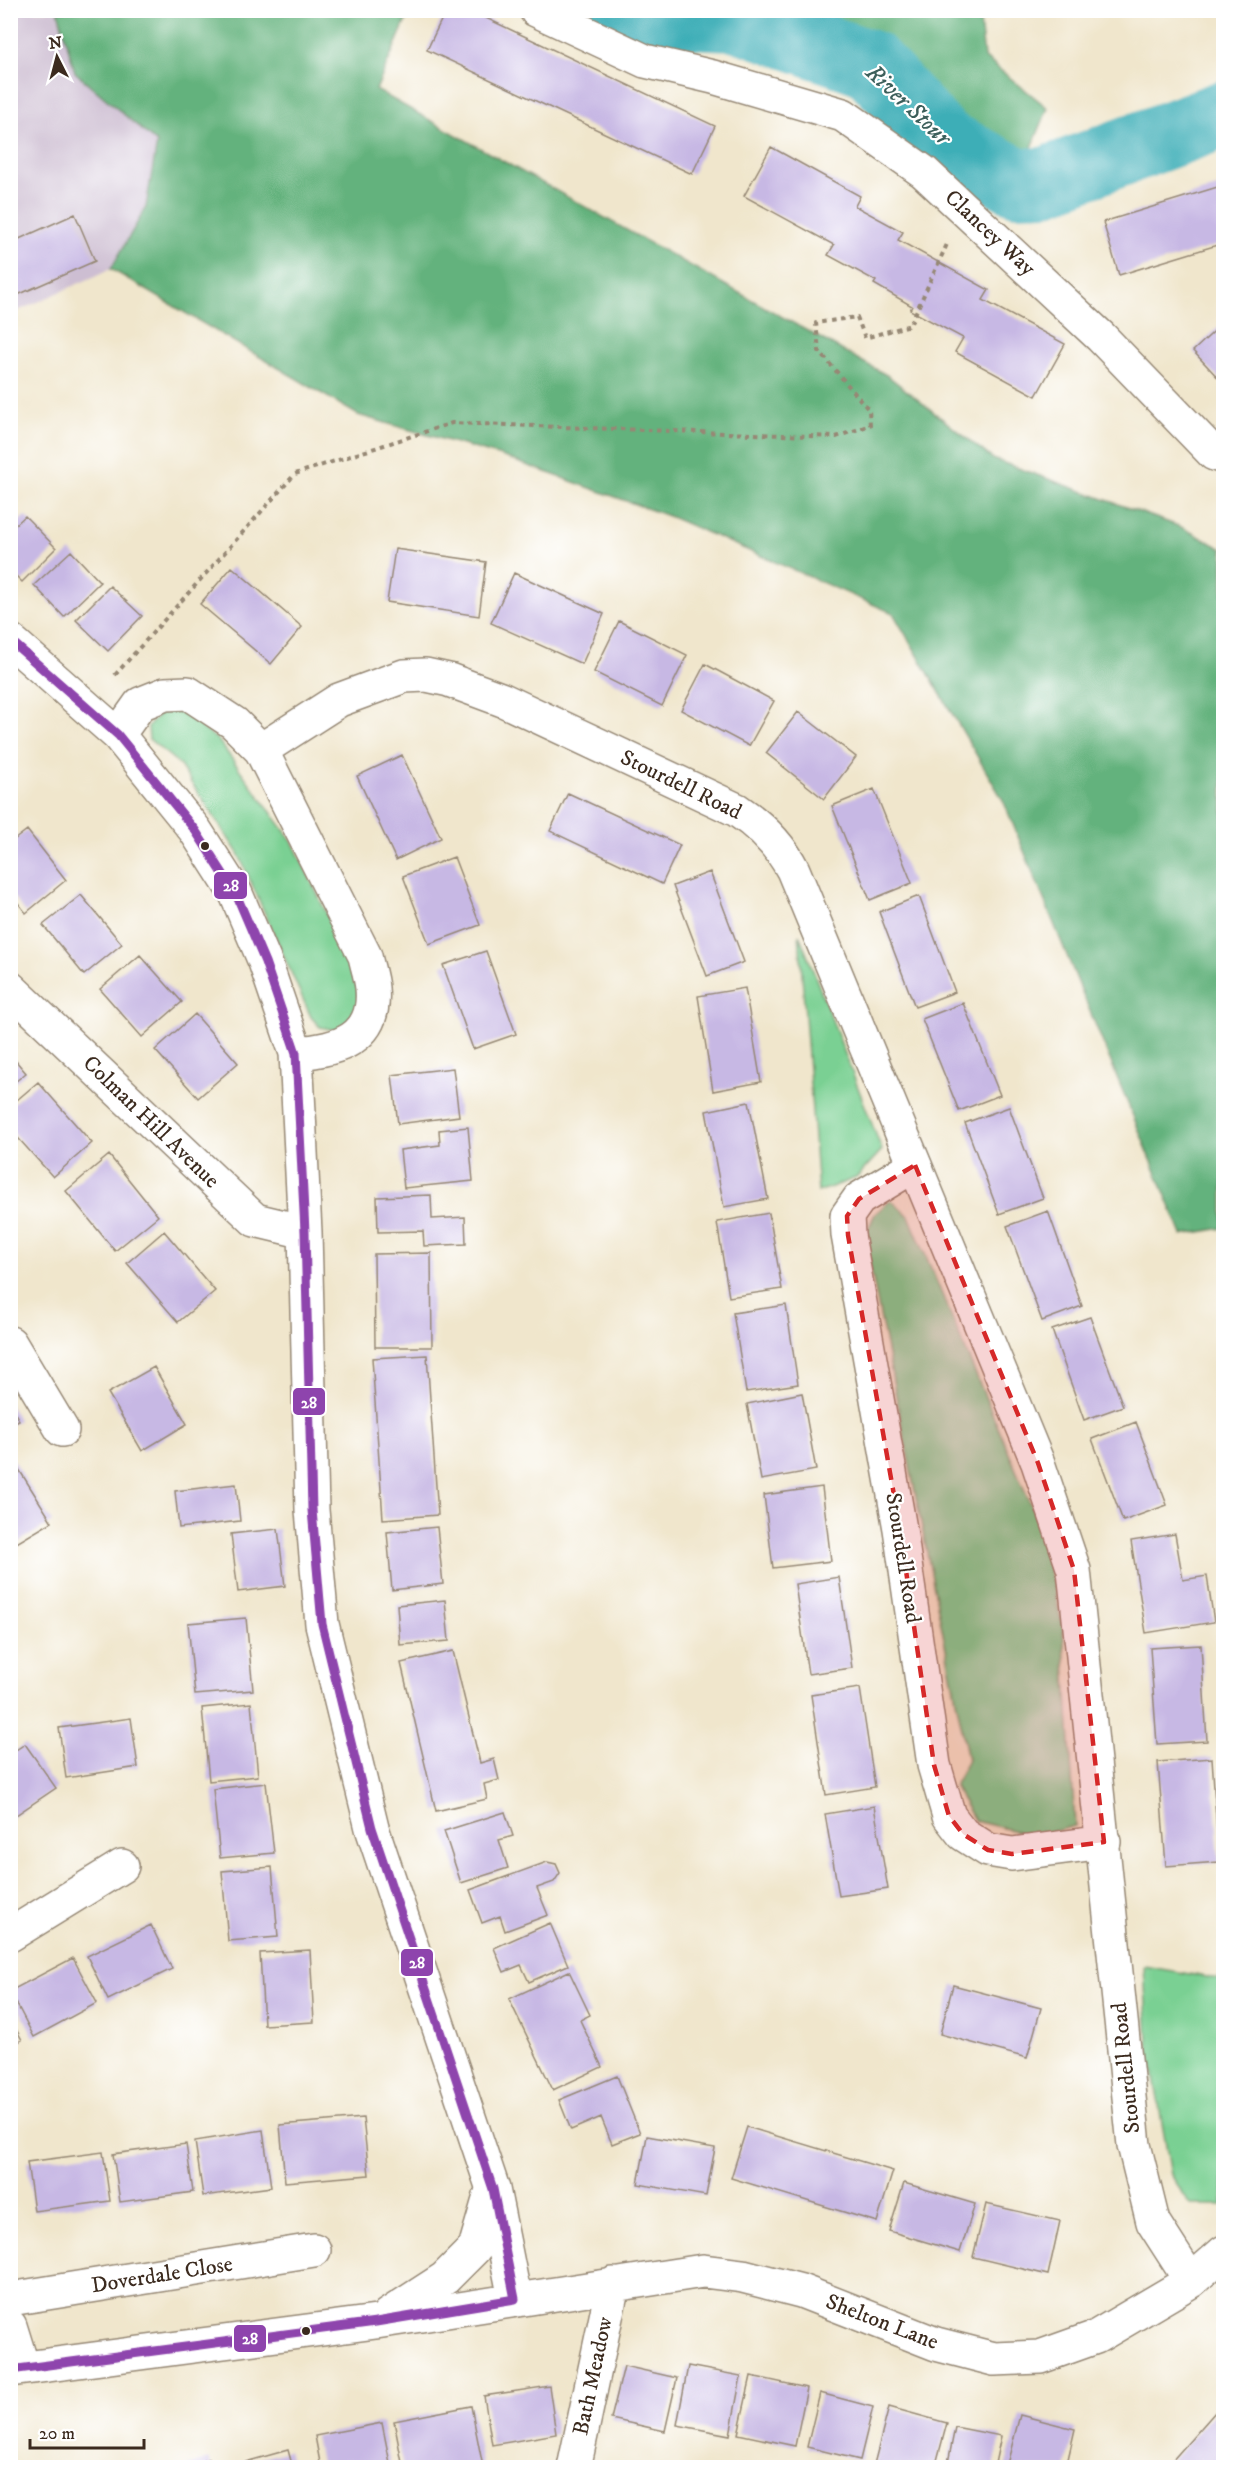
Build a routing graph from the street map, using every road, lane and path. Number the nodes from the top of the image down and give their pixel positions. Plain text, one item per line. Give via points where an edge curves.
1 (536, 10) edge
2 (964, 209) junction
3 (1224, 457) edge
4 (10, 640) edge
5 (86, 707) junction
6 (118, 735) junction
7 (261, 750) junction
8 (10, 988) edge
9 (296, 1053) junction
10 (915, 1165) junction
11 (305, 1232) junction
12 (10, 1343) edge
13 (62, 1430) dead end
14 (1104, 1842) junction
15 (122, 1866) dead end
16 (10, 1935) edge
17 (493, 2189) junction
18 (315, 2250) dead end
19 (1224, 2252) edge
20 (1191, 2281) junction
21 (613, 2284) junction
22 (10, 2299) edge
23 (515, 2300) junction
24 (376, 2322) junction
25 (10, 2326) edge
26 (17, 2369) edge
27 (574, 2468) edge

1 - 2 street, Clancey Way via 645,60 843,115 924,172
2 - 3 street, Clancey Way via 1101,337 1214,454
2 - 5 path via 910,325 865,338 857,317 816,323 819,351 869,410 870,424 836,437 452,423 295,474
4 - 5 street
5 - 6 street
6 - 7 street via 140,704 165,694 188,693 234,723
6 - 9 street via 195,830 236,894 265,962
7 - 9 street via 365,956 372,988 370,1015 357,1036 327,1051
7 - 10 street, Stourdell Road via 339,700 404,676 426,675 502,700 737,810 783,851 793,870
8 - 11 street, Colman Hill Avenue via 255,1220
9 - 11 street
10 - 14 street, Stourdell Road via 1038,1463 1074,1570
10 - 14 street, Stourdell Road via 860,1199 847,1216 900,1529 934,1765 949,1816 963,1834 988,1850 1012,1854
11 - 17 street via 312,1510 322,1624 372,1828
12 - 13 street
14 - 20 street, Stourdell Road via 1134,2145 1153,2222
15 - 16 street
17 - 23 street
17 - 24 street via 475,2248 445,2278
18 - 22 street, Doverdale Close
19 - 20 street, Shelton Lane
20 - 21 street, Shelton Lane via 1096,2337 1040,2357 994,2358 936,2344 801,2291 743,2276 703,2271
21 - 23 street, Shelton Lane
21 - 27 street, Bath Meadow
23 - 24 street, Shelton Lane
24 - 26 street, Shelton Lane
25 - 26 street

